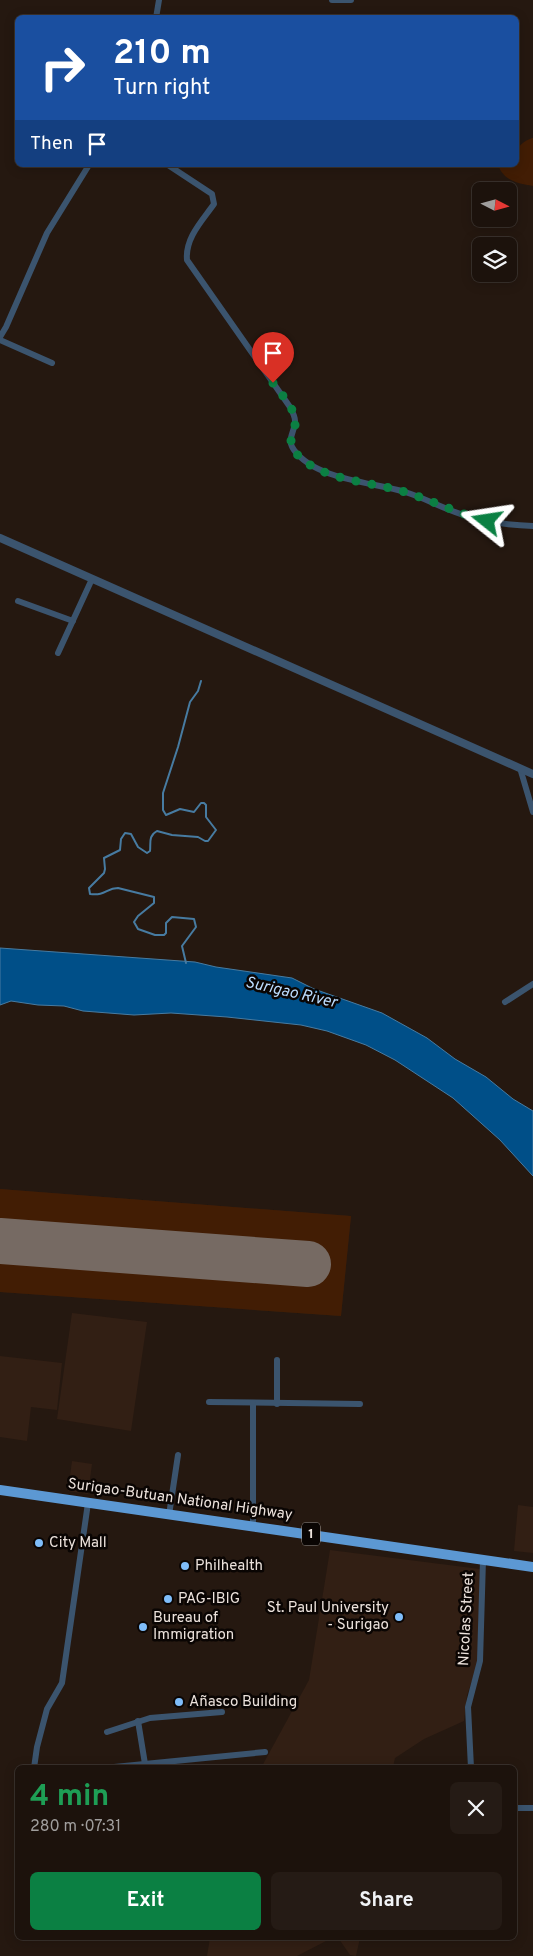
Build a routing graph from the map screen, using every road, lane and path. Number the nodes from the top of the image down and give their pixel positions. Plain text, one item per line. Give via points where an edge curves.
1 (159, 0) edge
2 (332, 0) edge
3 (351, 0) edge
4 (156, 15) edge
5 (88, 167) edge
6 (171, 167) edge
7 (0, 339) edge
8 (52, 362) dead end
9 (533, 526) edge
10 (0, 538) edge
11 (92, 578) junction
12 (18, 601) dead end
13 (72, 621) junction
14 (58, 653) dead end
15 (520, 768) junction
16 (533, 774) edge
17 (533, 812) edge
18 (533, 984) edge
19 (506, 1002) dead end
20 (277, 1360) dead end
21 (209, 1402) dead end
22 (253, 1403) junction
23 (277, 1404) junction
24 (360, 1404) dead end
25 (178, 1455) dead end
26 (0, 1490) edge
27 (88, 1503) junction
28 (169, 1515) junction
29 (253, 1527) junction
30 (483, 1560) junction
31 (533, 1567) edge
32 (222, 1712) dead end
33 (138, 1720) junction
34 (107, 1732) dead end
35 (265, 1752) dead end
36 (145, 1764) junction
37 (34, 1765) edge
38 (135, 1765) edge
39 (471, 1765) edge
40 (517, 1808) edge
41 (533, 1808) edge

1 - 4 street
2 - 3 street
5 - 7 street via 47,233
6 - 9 street via 212,194 214,204 187,246 186,260 290,407 295,420 290,437 295,451 312,467 339,476 408,493 473,517
7 - 8 street
10 - 11 street
11 - 13 street
11 - 15 street
12 - 13 street
13 - 14 street
15 - 16 street
15 - 17 street
18 - 19 street
20 - 23 street
21 - 22 street
22 - 23 street
22 - 29 street
23 - 24 street
25 - 28 street
26 - 27 highway, Surigao-Butuan National Highway / 1
27 - 28 highway, Surigao-Butuan National Highway / 1
27 - 37 street via 62,1683 47,1709
28 - 29 highway, Surigao-Butuan National Highway / 1
29 - 30 highway, Surigao-Butuan National Highway / 1
30 - 31 highway, Surigao-Butuan National Highway / 1
30 - 39 street, Nicolas Street via 480,1661 468,1713
32 - 33 street
33 - 34 street
33 - 36 street
35 - 36 street
36 - 38 street
40 - 41 street

